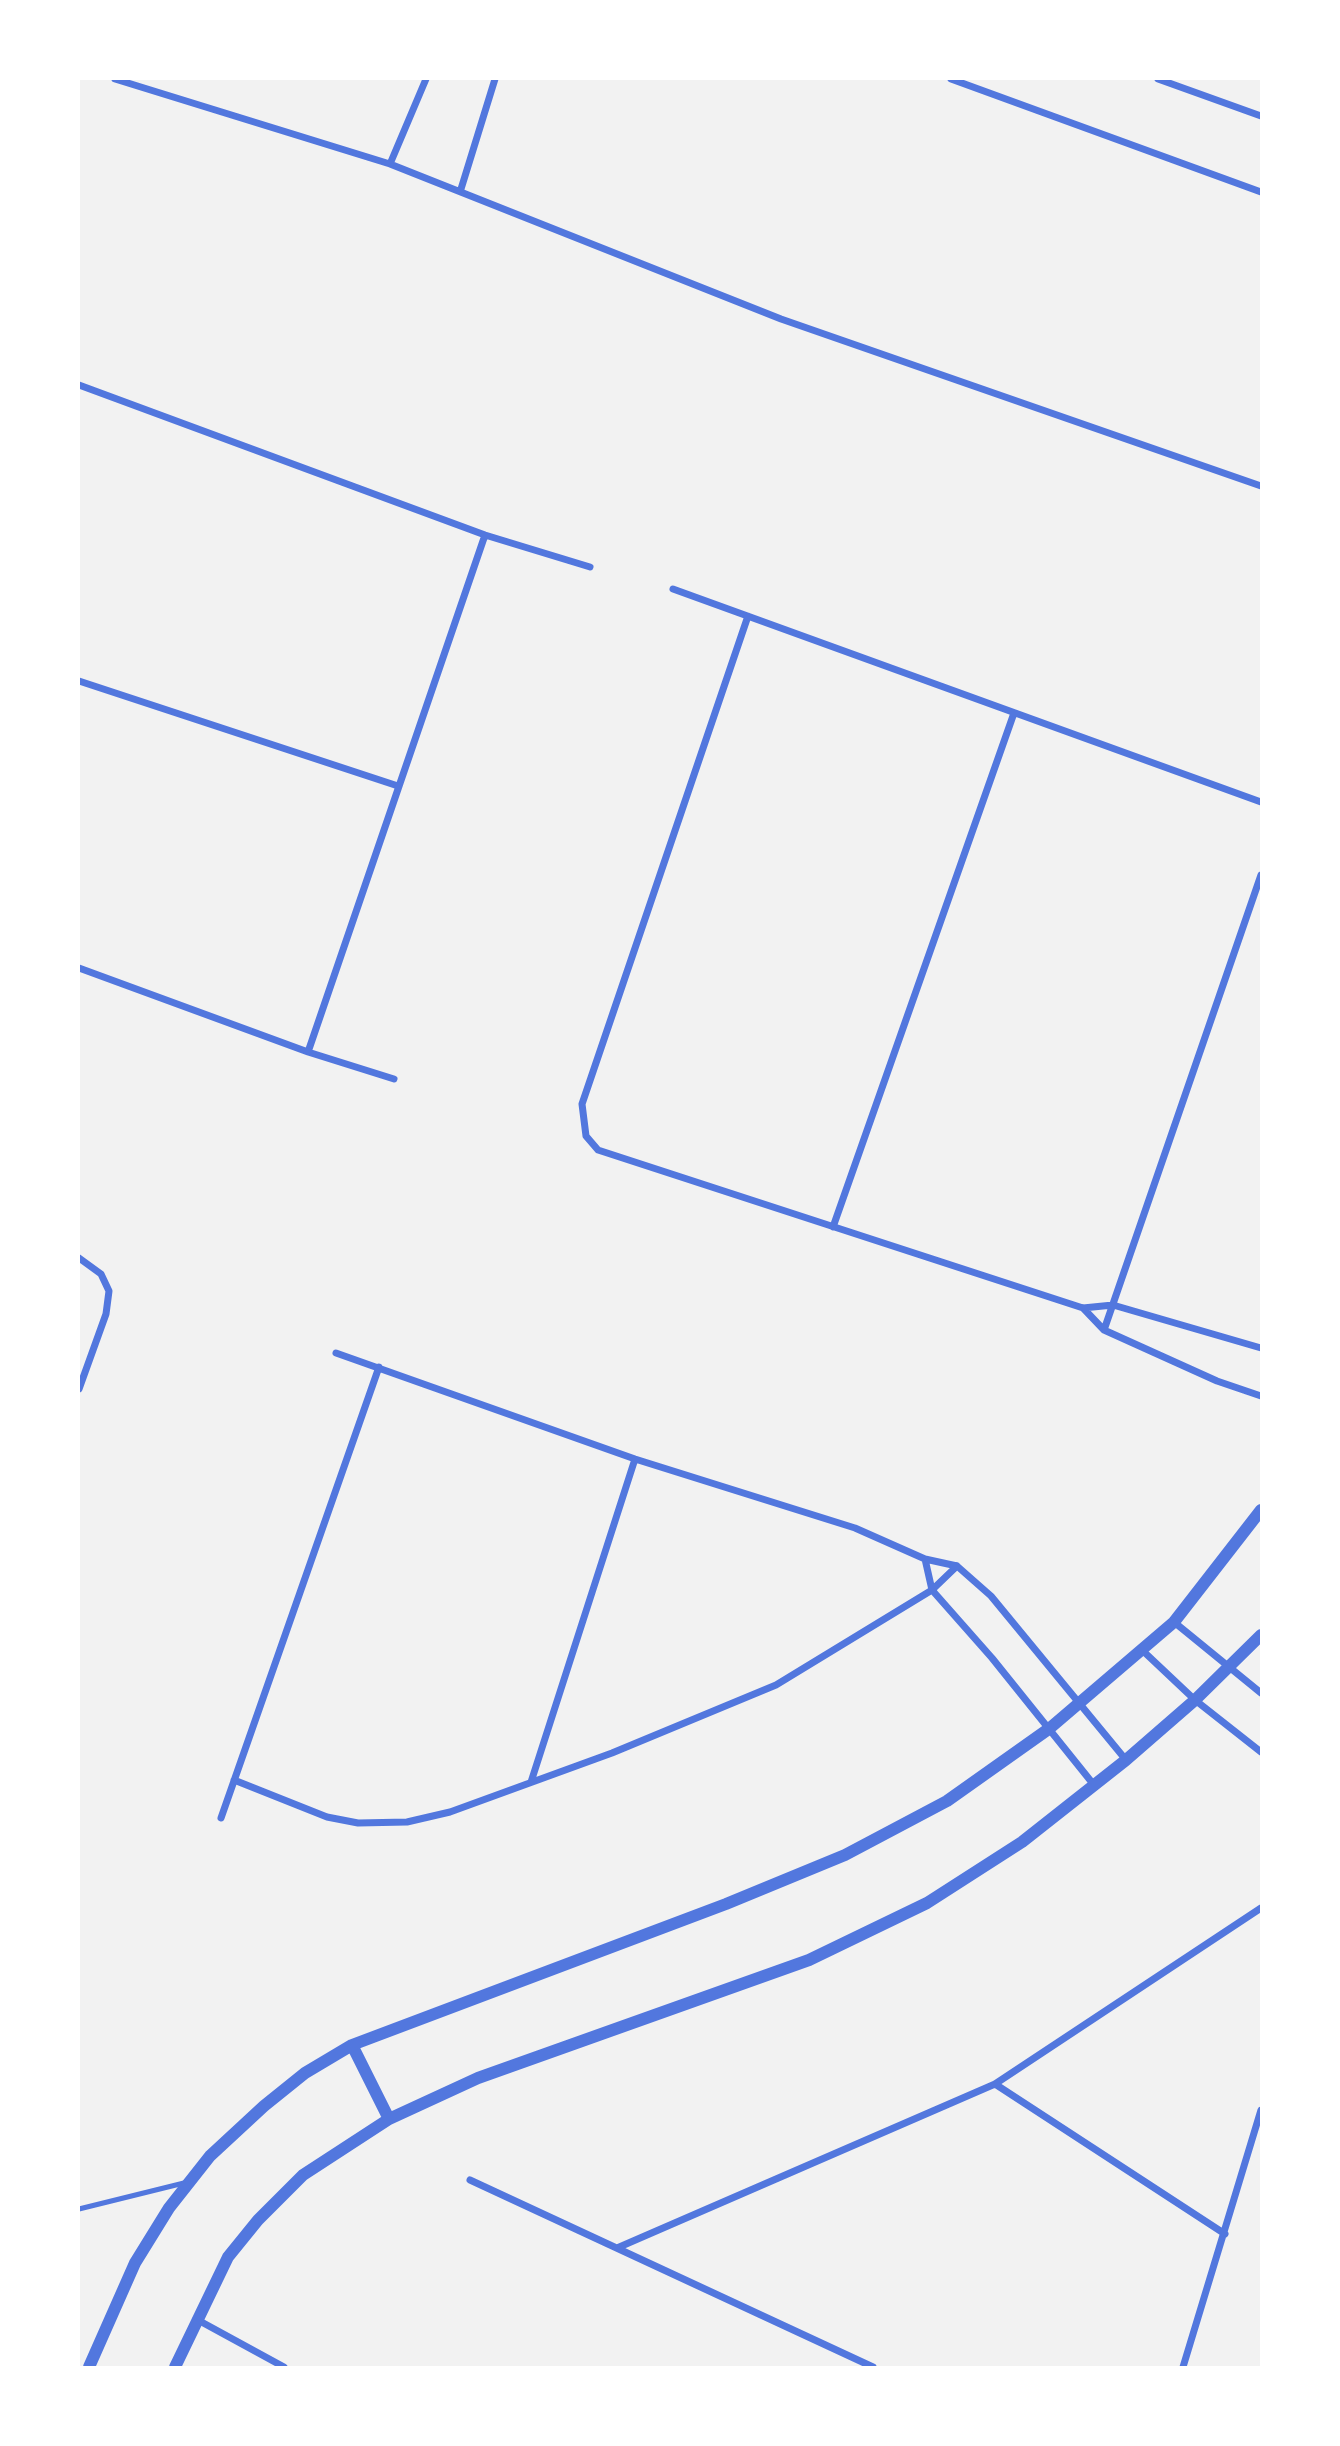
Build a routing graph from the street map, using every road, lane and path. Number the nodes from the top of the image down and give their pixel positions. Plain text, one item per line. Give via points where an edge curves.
1 (115, 79) edge
2 (426, 79) edge
3 (495, 79) edge
4 (951, 79) edge
5 (1158, 79) edge
6 (1261, 116) edge
7 (390, 164) junction
8 (461, 189) junction
9 (1261, 192) edge
10 (79, 385) edge
11 (1261, 486) edge
12 (485, 535) junction
13 (590, 567) dead end
14 (673, 589) dead end
15 (748, 616) junction
16 (79, 681) edge
17 (1014, 713) junction
18 (398, 786) junction
19 (1261, 802) edge
20 (1261, 875) edge
21 (79, 968) edge
22 (308, 1052) junction
23 (394, 1079) dead end
24 (833, 1227) junction
25 (79, 1258) edge
26 (1113, 1305) junction
27 (1083, 1308) junction
28 (1104, 1330) junction
29 (1261, 1348) edge
30 (336, 1353) dead end
31 (379, 1367) junction
32 (79, 1389) edge
33 (1261, 1396) edge
34 (635, 1459) junction
35 (1261, 1510) edge
36 (926, 1559) junction
37 (957, 1566) junction
38 (932, 1590) junction
39 (1174, 1622) junction
40 (1261, 1636) edge
41 (1142, 1650) junction
42 (1230, 1668) junction
43 (1261, 1693) edge
44 (1195, 1700) junction
45 (1081, 1702) junction
46 (1050, 1728) junction
47 (1261, 1752) edge
48 (1126, 1760) junction
49 (233, 1780) junction
50 (531, 1782) junction
51 (1094, 1785) junction
52 (221, 1818) dead end
53 (1261, 1908) edge
54 (352, 2045) junction
55 (995, 2084) junction
56 (1261, 2110) edge
57 (389, 2119) junction
58 (470, 2180) dead end
59 (191, 2181) junction
60 (79, 2209) edge
61 (1225, 2234) junction
62 (617, 2248) junction
63 (196, 2319) junction
64 (179, 2366) edge
65 (89, 2367) edge
66 (284, 2367) edge
67 (873, 2367) edge
68 (1183, 2367) edge

1 - 7 street
2 - 7 street
3 - 8 street
4 - 9 street
5 - 6 street
7 - 8 street
8 - 11 street via 781,319
10 - 12 street
12 - 13 street
12 - 18 street
14 - 15 street
15 - 17 street
15 - 24 street via 582,1104 583,1121 586,1136 598,1150
16 - 18 street
17 - 19 street
17 - 24 street
18 - 22 street
20 - 26 street
21 - 22 street
22 - 23 street
24 - 27 street
25 - 32 street via 101,1274 109,1291
26 - 27 street
26 - 28 street
26 - 29 street
27 - 28 street
28 - 33 street
30 - 31 street
31 - 34 street
31 - 49 street
34 - 36 street via 855,1528
34 - 50 street
35 - 39 street
36 - 37 street
36 - 38 street
37 - 38 street
37 - 45 street via 991,1596
38 - 46 street
38 - 50 street via 776,1685
39 - 41 street
39 - 42 street
40 - 42 street
41 - 44 street
41 - 45 street
42 - 43 street
42 - 44 street
44 - 47 street
44 - 48 street
45 - 46 street
45 - 48 street
46 - 51 street
46 - 54 street via 947,1801 845,1855
48 - 51 street
49 - 50 street via 327,1817 382,1825 450,1812
49 - 52 street
51 - 57 street via 1023,1842 927,1903 809,1960 478,2078
53 - 55 street
54 - 57 street
54 - 59 street via 305,2073 264,2106
55 - 61 street
55 - 62 street
56 - 61 street
57 - 63 street via 303,2175 258,2220 228,2257
58 - 62 street
59 - 60 lane
59 - 65 street via 135,2263
61 - 68 street
62 - 67 street
63 - 64 street
63 - 66 street

